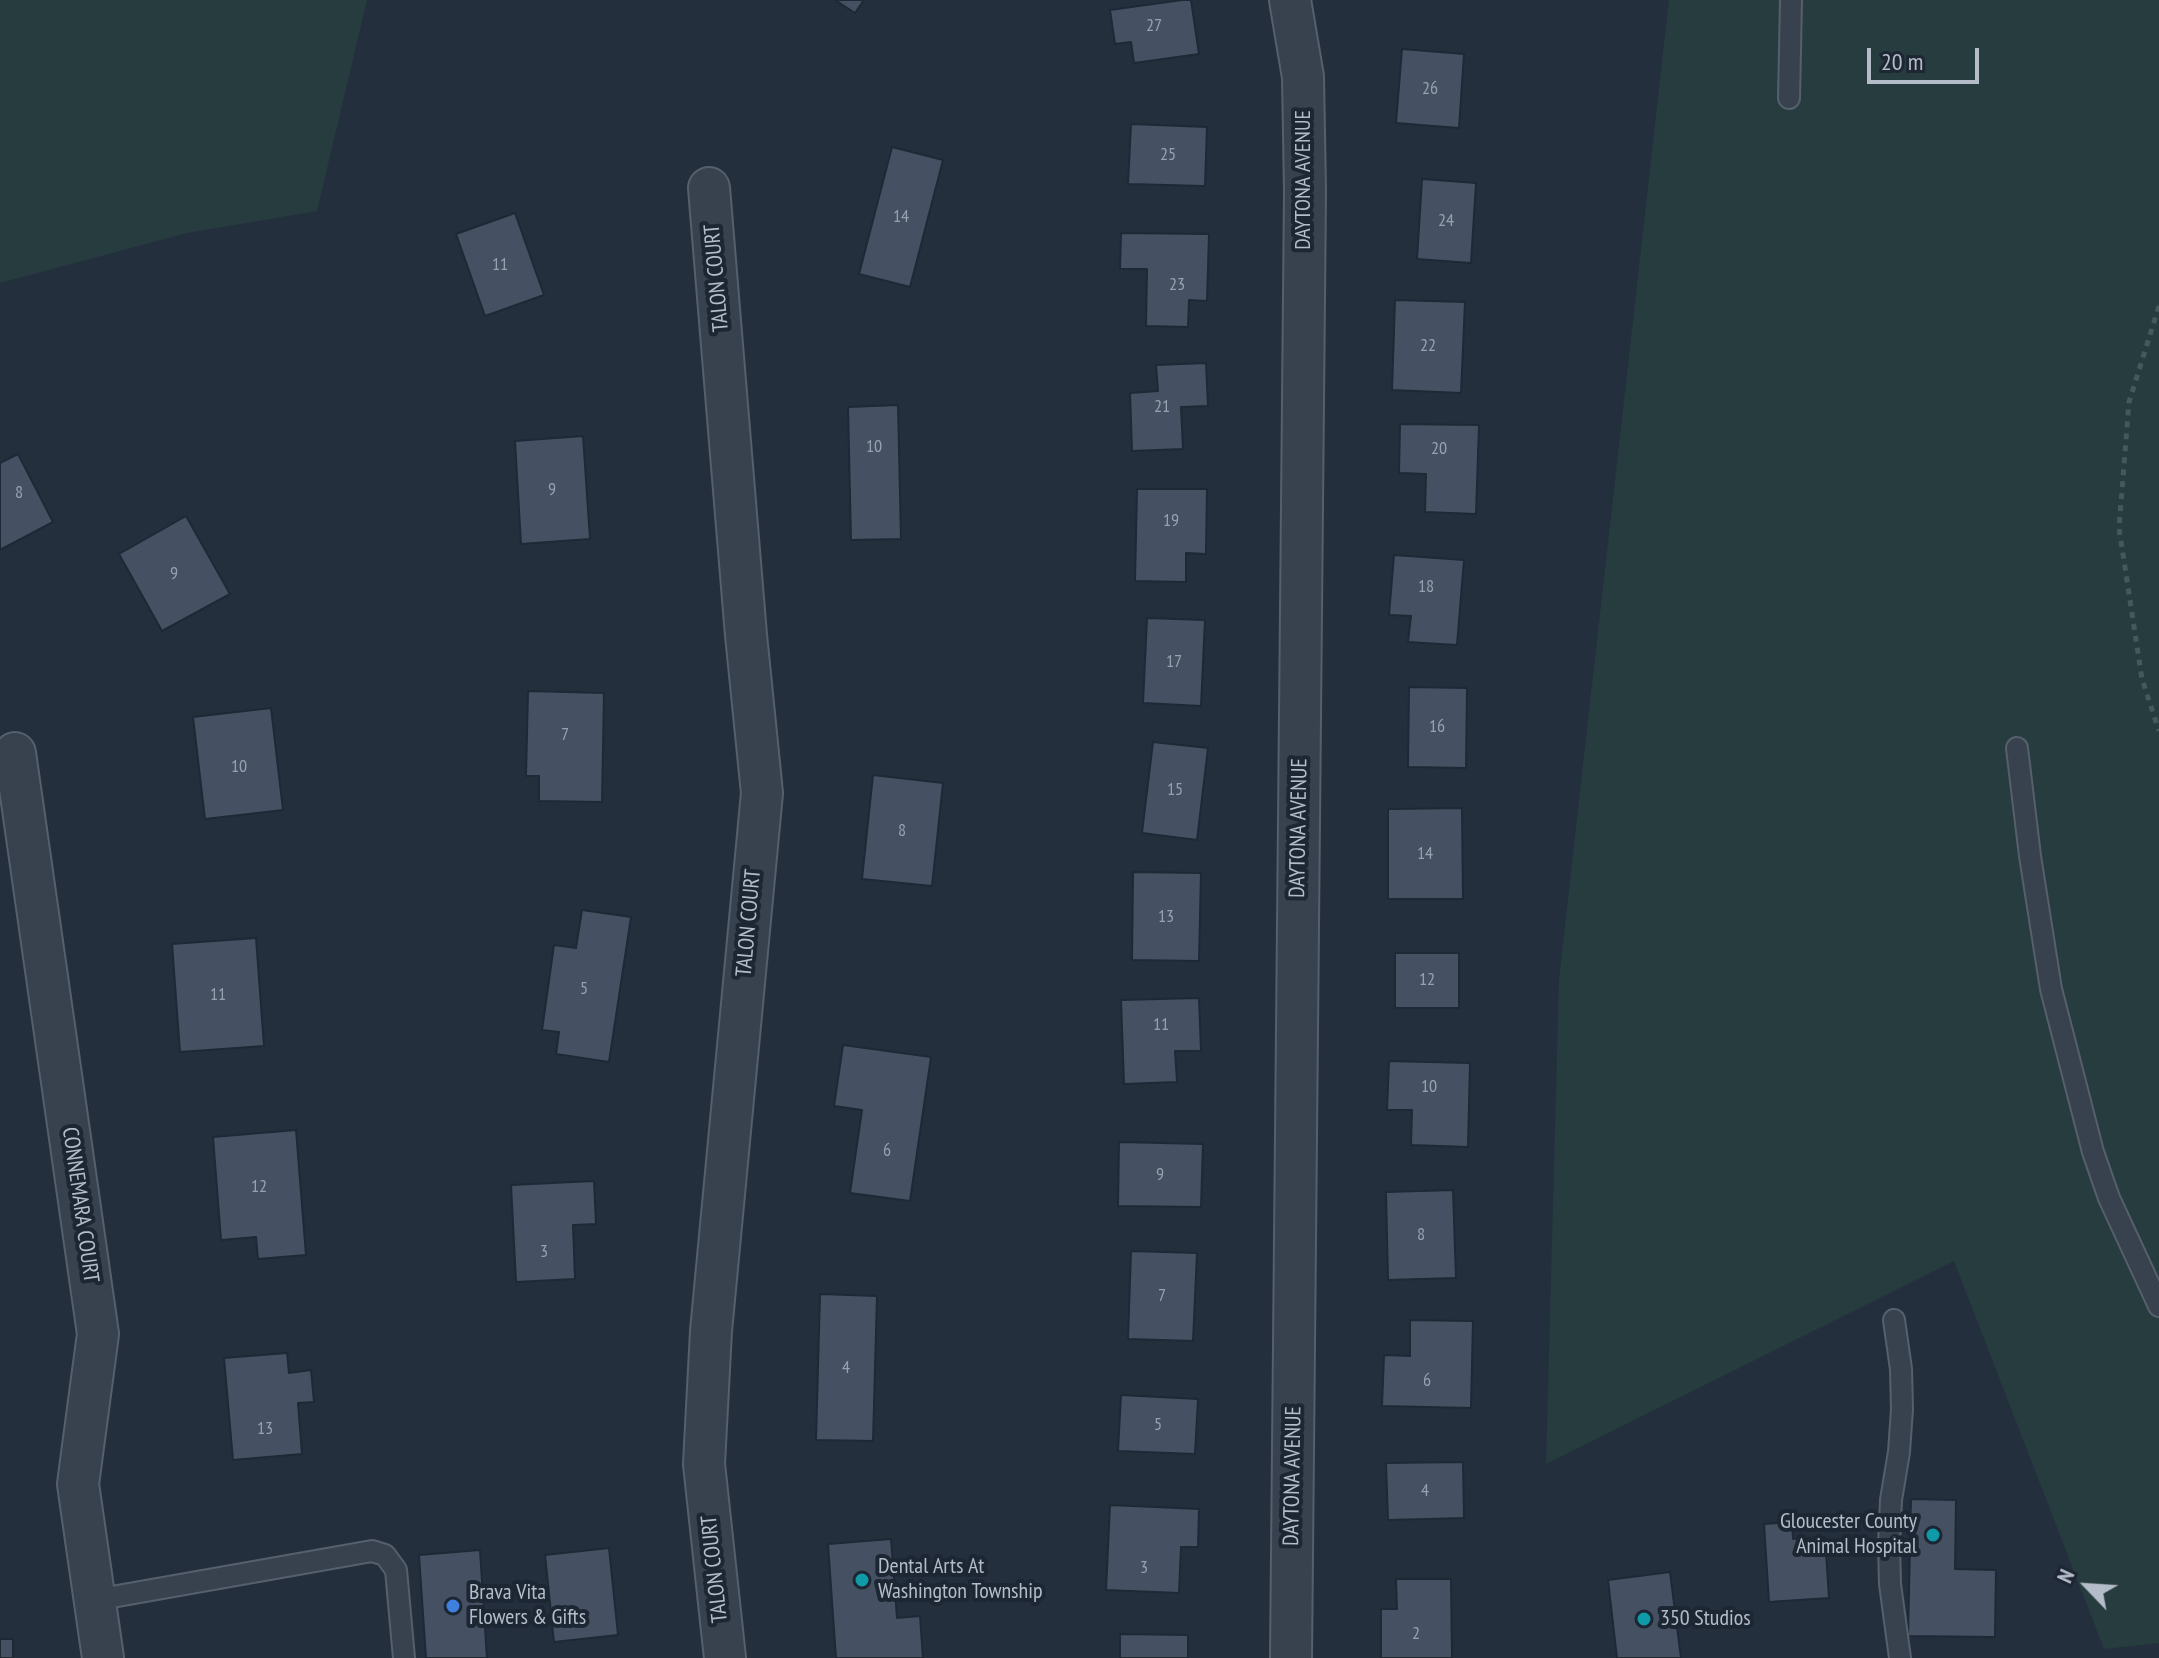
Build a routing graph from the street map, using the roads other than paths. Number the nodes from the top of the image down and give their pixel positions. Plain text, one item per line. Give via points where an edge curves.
1 (1290, 0) edge
2 (1791, 0) edge
3 (1789, 98) dead end
4 (709, 188) dead end
5 (2017, 748) dead end
6 (15, 753) dead end
7 (2159, 1306) edge
8 (1894, 1320) dead end
9 (95, 1600) junction
10 (103, 1658) edge
11 (404, 1658) edge
12 (725, 1658) edge
13 (1291, 1658) edge
14 (1900, 1658) edge

1 - 13 street, DAYTONA AVENUE via 1303,77 1305,191
2 - 3 lane
4 - 12 street, TALON COURT via 762,793 711,1331 704,1464
5 - 7 lane via 2032,870 2061,1029 2109,1198
6 - 9 street, CONNEMARA COURT via 98,1334 78,1484
8 - 14 lane via 1902,1409 1889,1545
9 - 10 street, CONNEMARA COURT
9 - 11 lane via 372,1551 385,1555 396,1570

